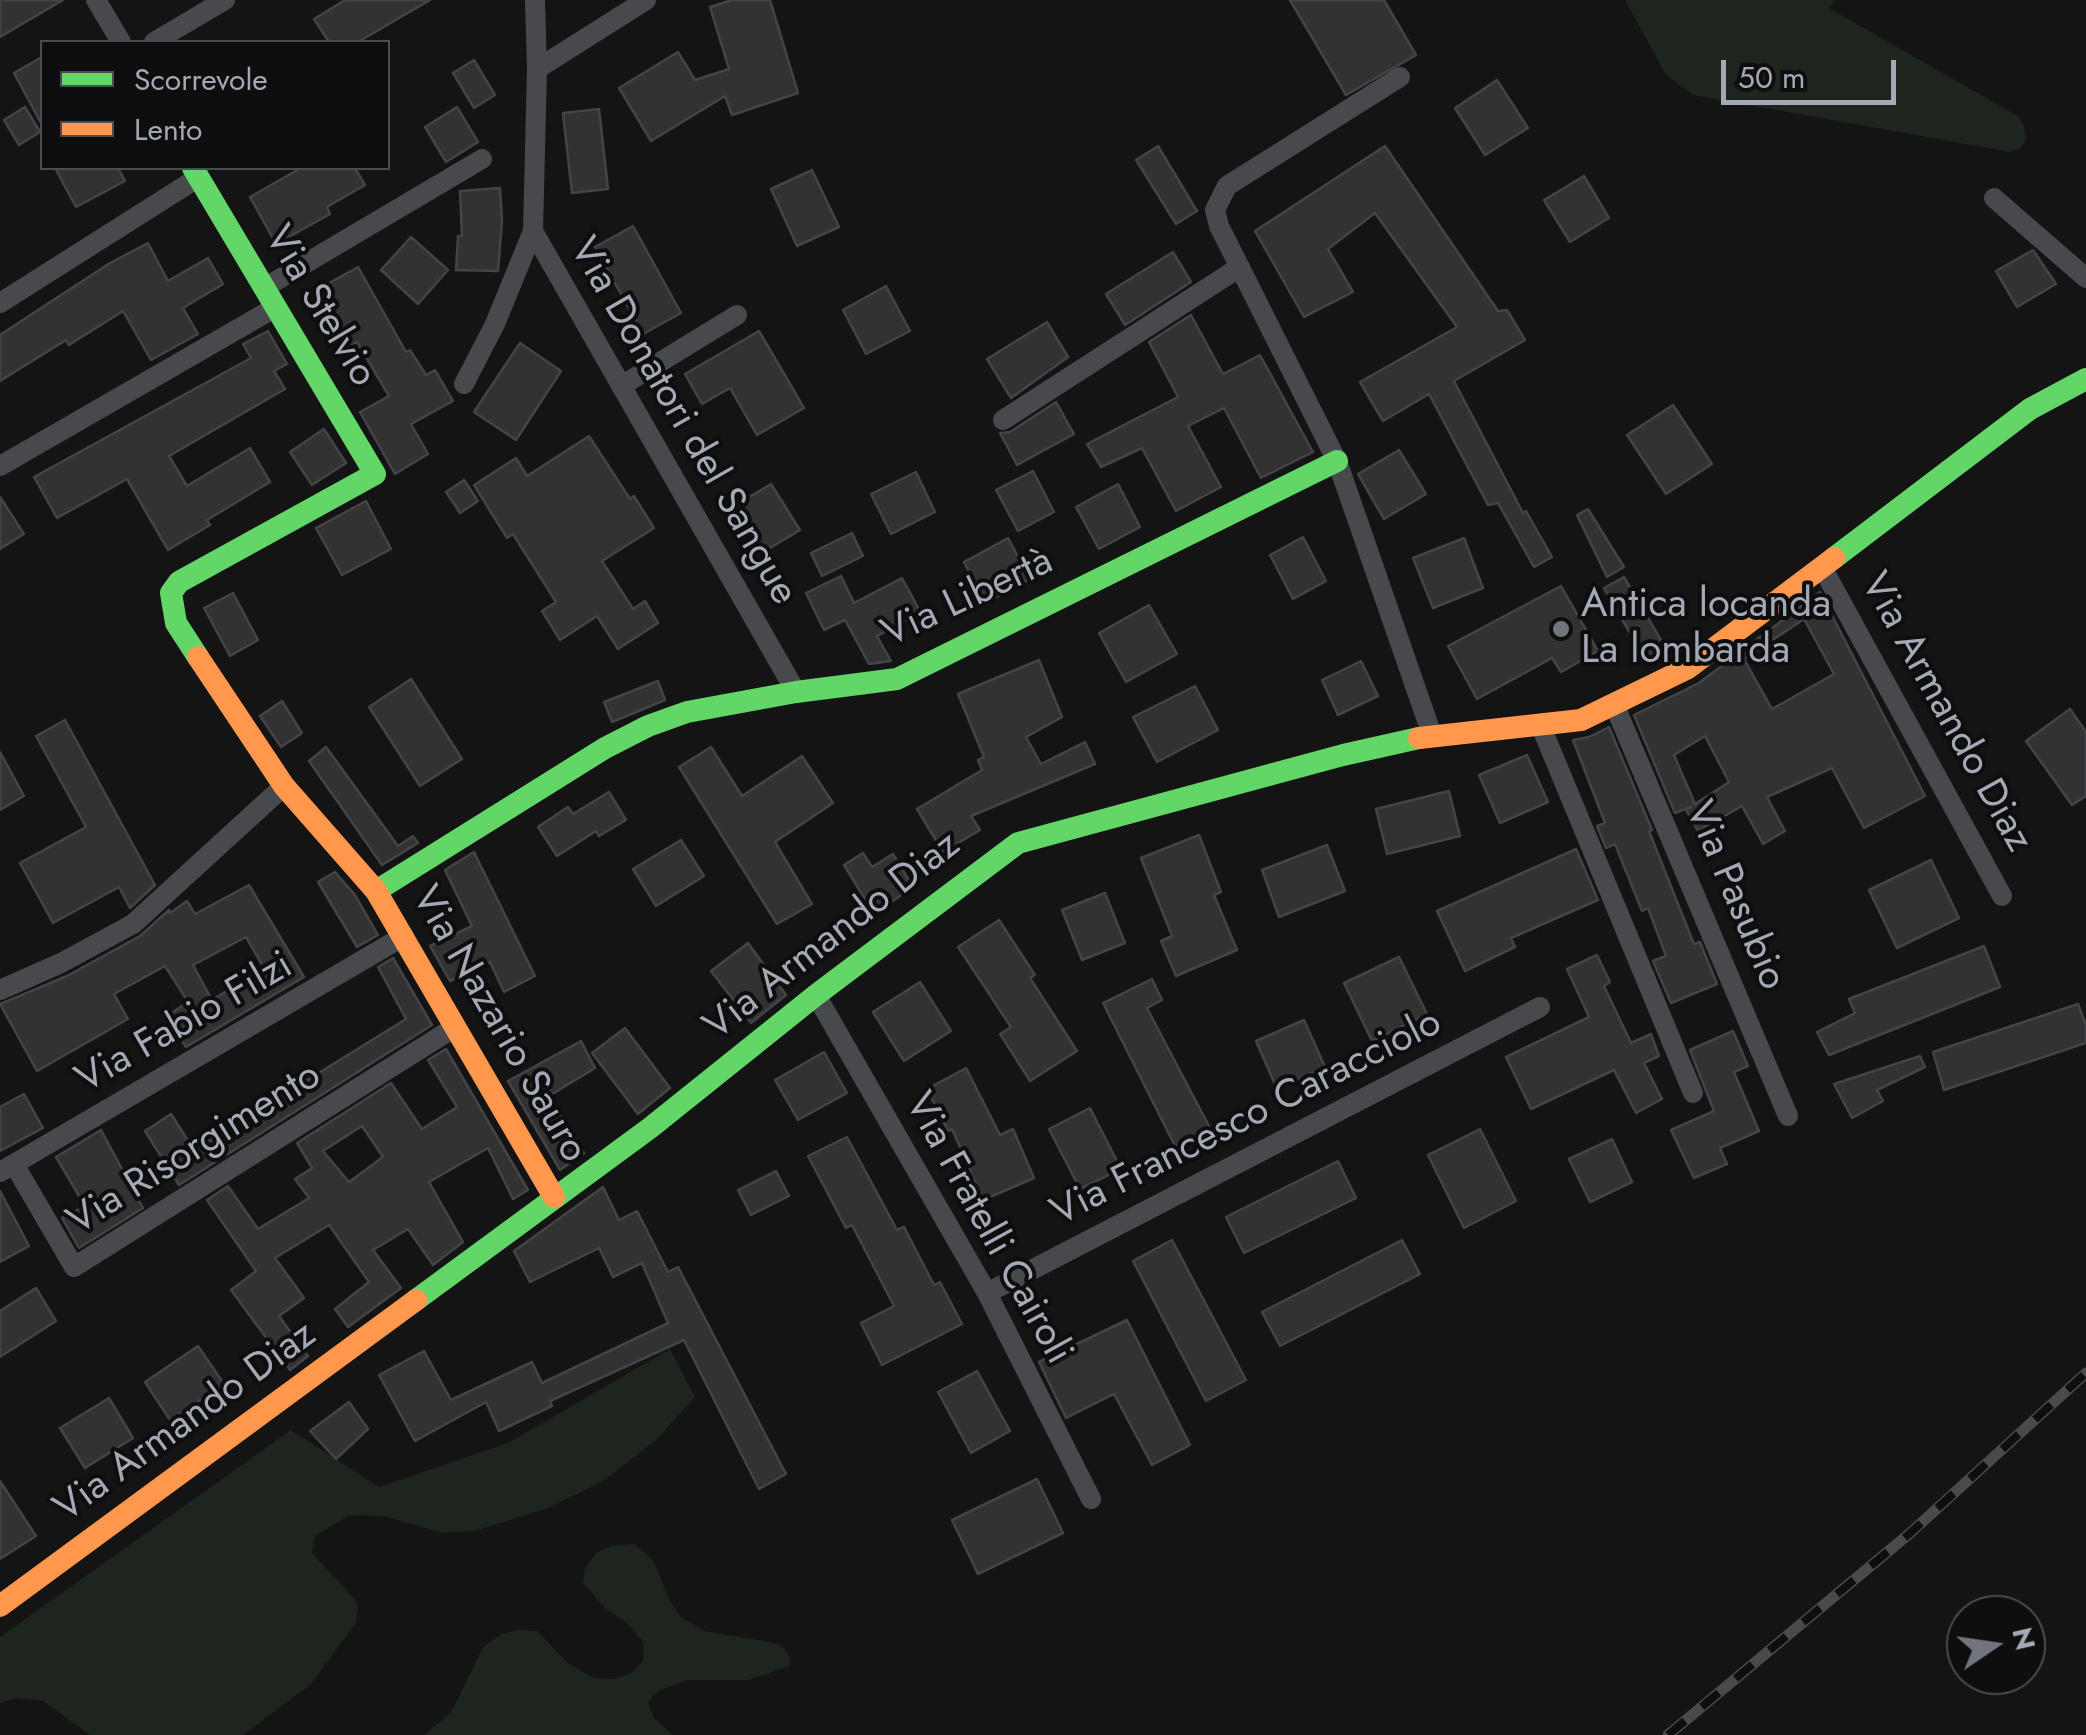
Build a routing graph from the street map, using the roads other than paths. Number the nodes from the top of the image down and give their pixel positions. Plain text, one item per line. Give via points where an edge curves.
1 (96, 0) edge
2 (225, 0) edge
3 (535, 0) edge
4 (646, 0) edge
5 (120, 40) edge
6 (157, 40) edge
7 (538, 70) junction
8 (1400, 77) dead end
9 (482, 159) dead end
10 (196, 172) edge
11 (1994, 198) dead end
12 (533, 231) junction
13 (1240, 267) junction
14 (2086, 278) edge
15 (270, 298) junction
16 (0, 302) edge
17 (738, 315) dead end
18 (2086, 379) edge
19 (464, 384) dead end
20 (621, 386) junction
21 (1003, 420) dead end
22 (1336, 461) junction
23 (0, 466) edge
24 (1822, 567) junction
25 (176, 624) joint
26 (796, 692) junction
27 (1614, 704) junction
28 (1540, 724) junction
29 (1432, 735) junction
30 (284, 786) junction
31 (376, 890) junction
32 (2002, 896) dead end
33 (404, 936) junction
34 (0, 990) edge
35 (816, 995) junction
36 (1540, 1008) dead end
37 (455, 1027) junction
38 (1693, 1093) dead end
39 (1788, 1116) dead end
40 (7, 1168) edge
41 (554, 1197) junction
42 (987, 1294) junction
43 (1091, 1499) dead end
44 (0, 1606) edge

1 - 5 street
2 - 6 street
3 - 7 street, Via Donatori del Sangue
4 - 7 street
7 - 12 street, Via Donatori del Sangue
8 - 13 street via 1227,186 1216,210
9 - 15 street
10 - 15 street, Via Stelvio
10 - 16 street
11 - 14 street
12 - 19 street
12 - 20 street, Via Donatori del Sangue
13 - 21 street
13 - 22 street
15 - 23 street
15 - 25 street, Via Stelvio via 375,474 178,582 170,592
17 - 20 street
18 - 24 street, Via Armando Diaz via 2030,410
20 - 26 street, Via Donatori del Sangue
22 - 26 street, Via Libertà via 897,679
22 - 29 street
24 - 27 street, Via Armando Diaz via 1688,668
24 - 32 street, Via Armando Diaz
25 - 30 street, Via Nazario Sauro
26 - 31 street, Via Libertà via 648,726
27 - 28 street, Via Armando Diaz via 1581,720
27 - 39 street, Via Pasubio
28 - 29 street, Via Armando Diaz
28 - 38 street
29 - 35 street, Via Armando Diaz via 1018,843
30 - 31 street, Via Nazario Sauro
30 - 34 street via 134,924
31 - 33 street, Via Nazario Sauro
33 - 37 street, Via Nazario Sauro
33 - 40 street, Via Fabio Filzi
35 - 41 street, Via Armando Diaz
35 - 42 street, Via Fratelli Cairoli
36 - 42 street, Via Francesco Caracciolo
37 - 40 street, Via Risorgimento via 74,1268
37 - 41 street, Via Nazario Sauro
41 - 44 street, Via Armando Diaz
42 - 43 street, Via Fratelli Cairoli

